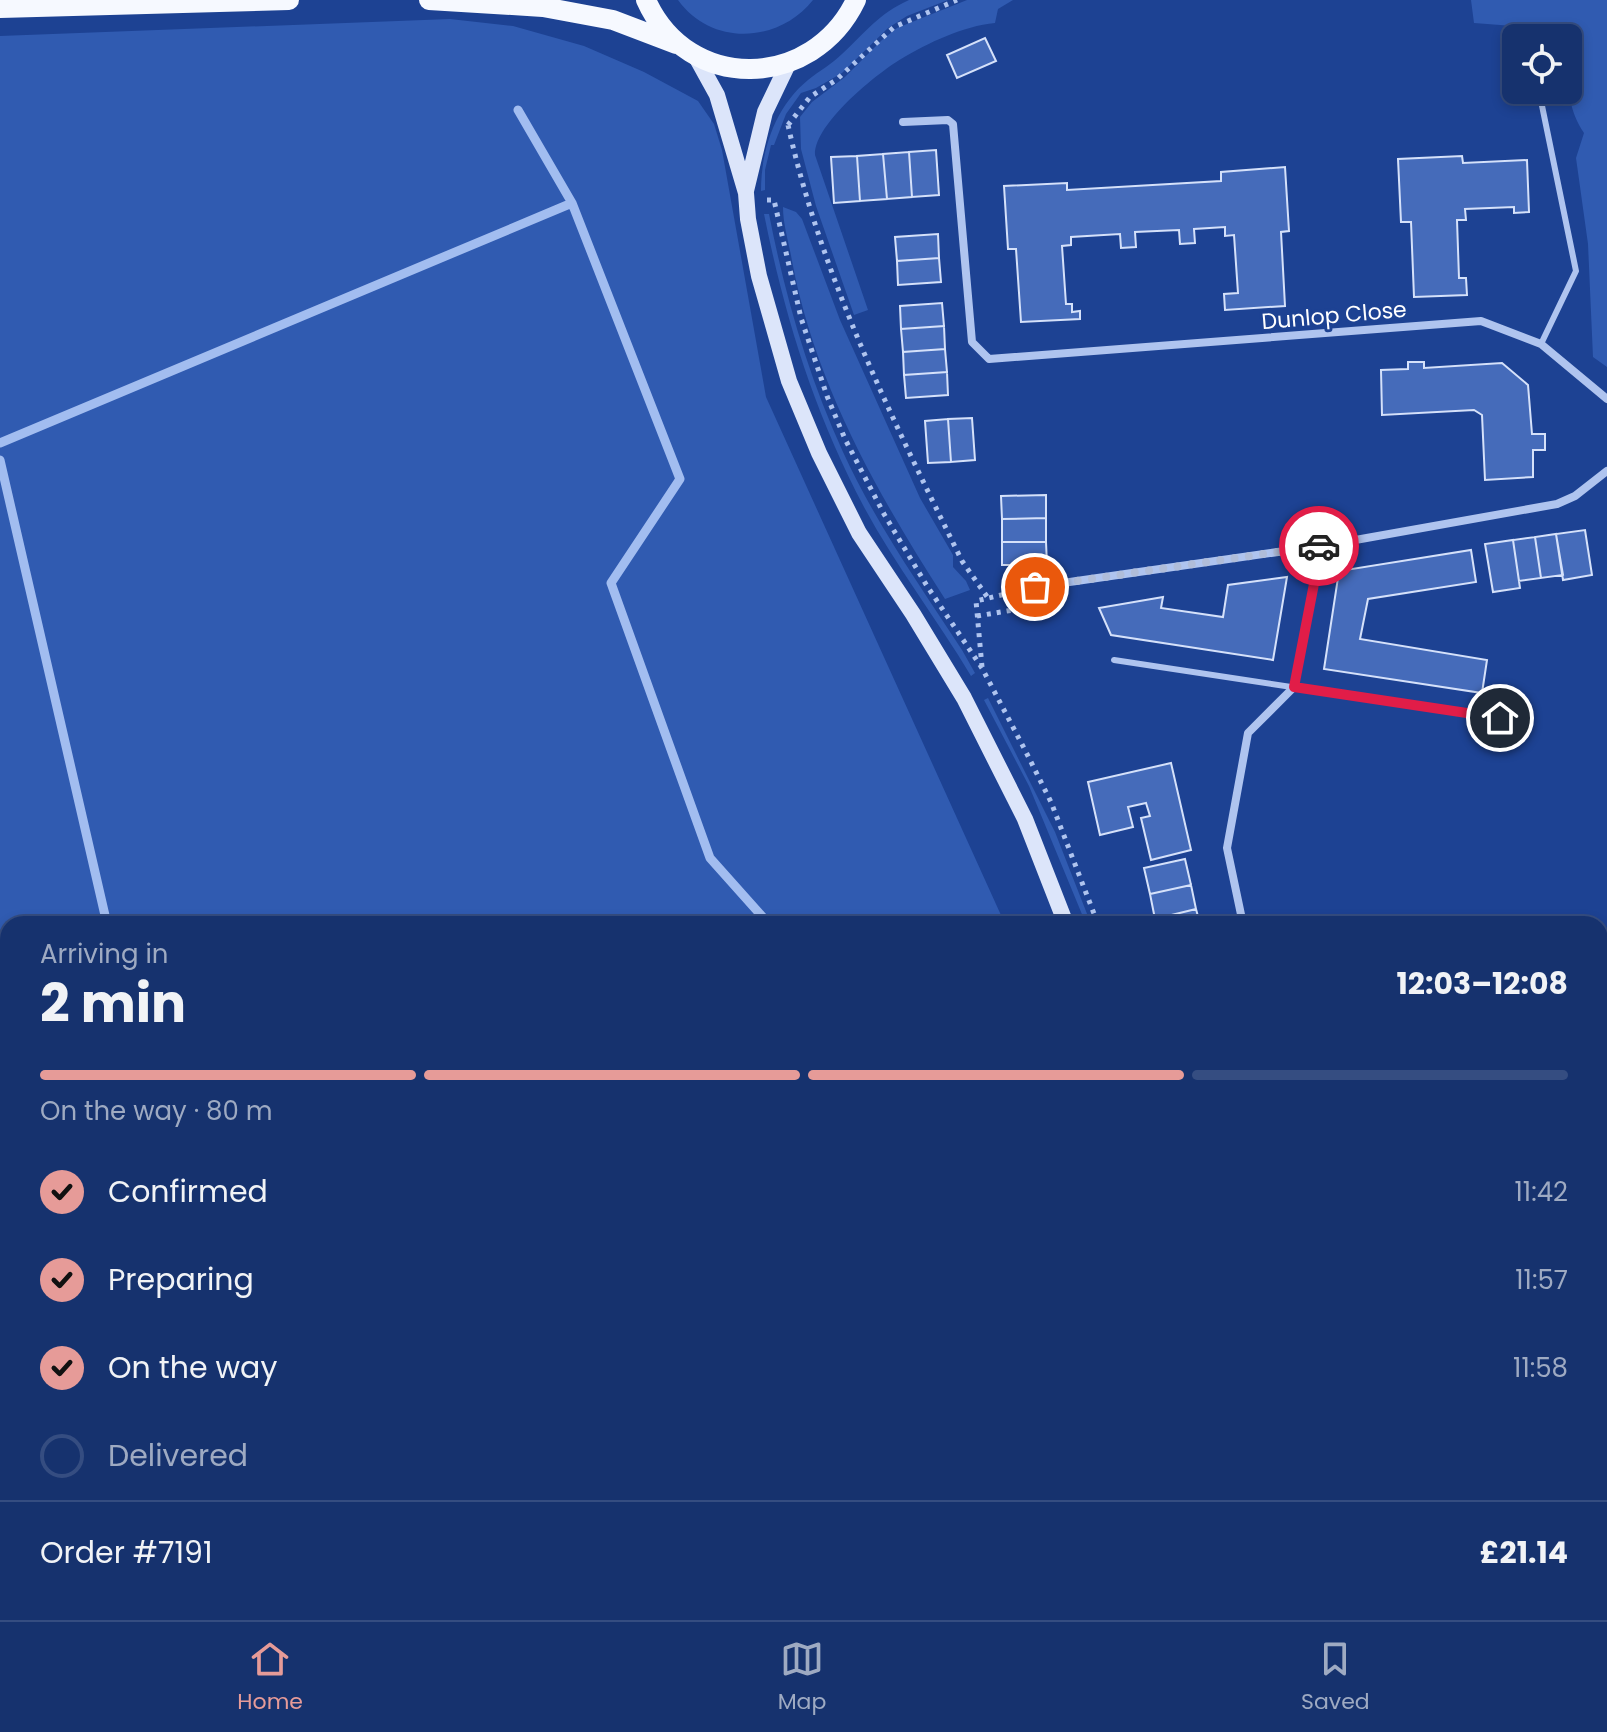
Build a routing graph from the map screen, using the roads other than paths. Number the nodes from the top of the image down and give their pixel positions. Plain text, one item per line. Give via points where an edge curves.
1 (289, 0) edge
2 (429, 0) edge
3 (646, 0) edge
4 (856, 0) edge
5 (0, 8) edge
6 (688, 51) junction
7 (788, 64) junction
8 (1542, 104) edge
9 (903, 122) dead end
10 (746, 197) junction
11 (1541, 344) junction
12 (1607, 399) edge
13 (1607, 471) edge
14 (1333, 544) junction
15 (1035, 587) road end
16 (1114, 660) dead end
17 (1294, 687) junction
18 (1529, 723) dead end
19 (1063, 916) edge
20 (1241, 916) edge

1 - 5 main road
2 - 6 main road via 543,7 613,20
3 - 6 main road via 654,18
4 - 7 main road via 832,37
6 - 7 main road via 741,69
6 - 10 street via 717,95
7 - 10 street via 765,112
8 - 11 lane via 1576,271
9 - 11 street, Dunlop Close via 953,124 972,342 989,359 1481,321
10 - 19 street via 759,276 789,381 819,453 859,533 964,698 1025,819
11 - 12 street, Dunlop Close
13 - 14 street via 1557,504
14 - 15 street
14 - 17 street via 1319,558
16 - 17 lane
17 - 18 lane
17 - 20 street via 1248,733 1227,848

